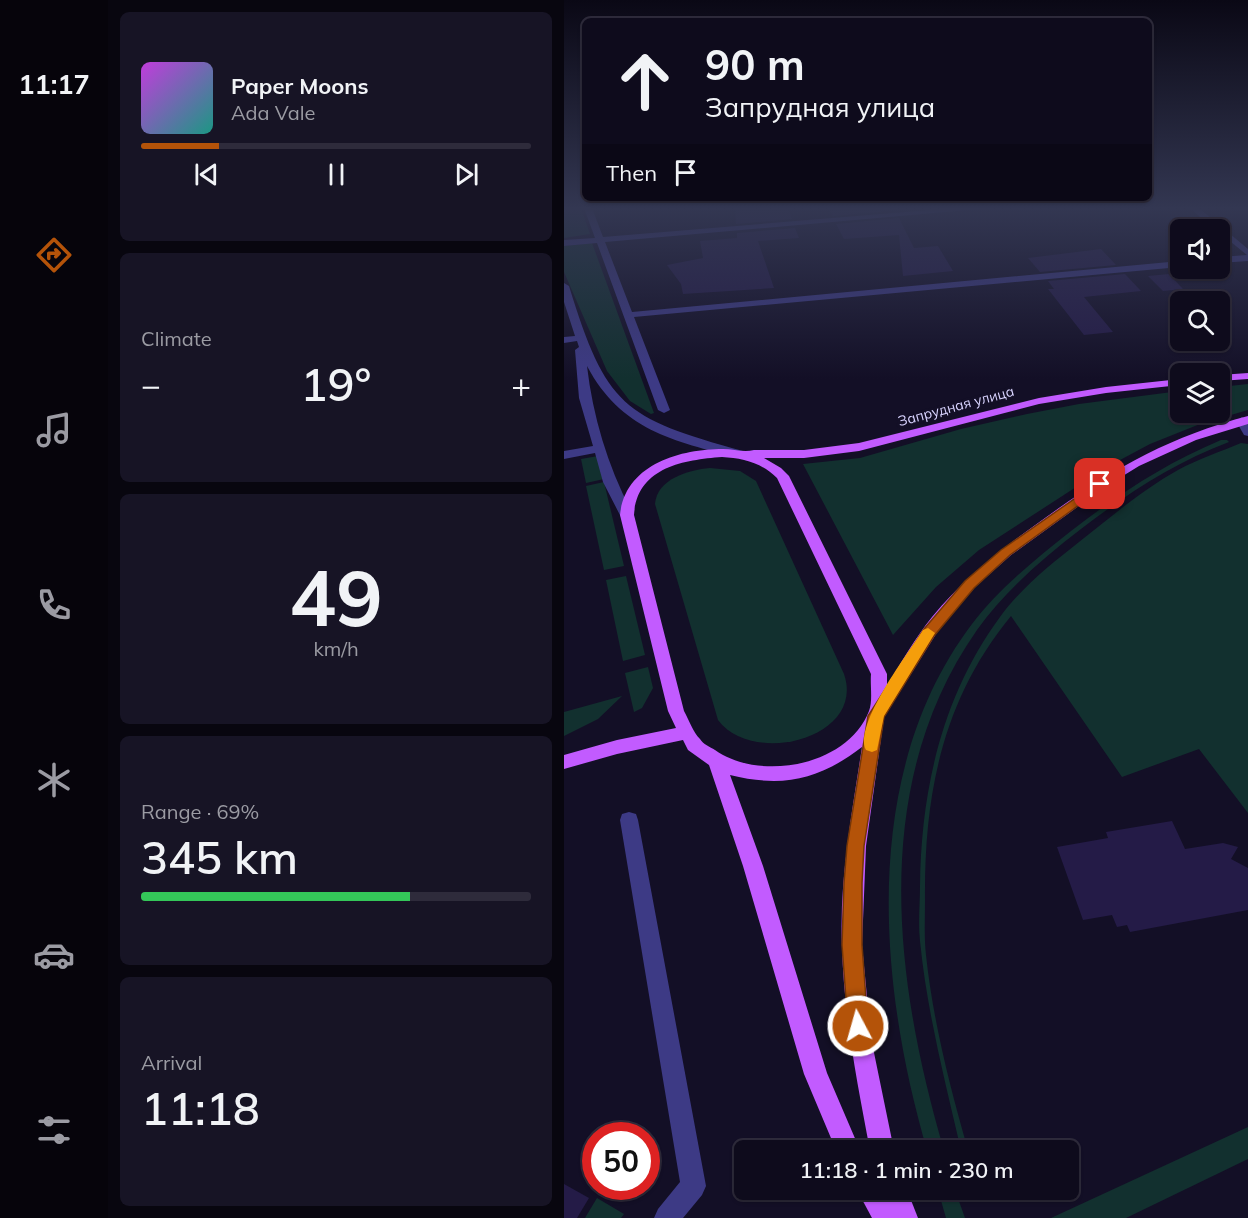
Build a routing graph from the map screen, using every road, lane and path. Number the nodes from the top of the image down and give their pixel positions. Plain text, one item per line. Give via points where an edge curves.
1 (609, 265) edge
2 (1170, 265) edge
3 (564, 286) edge
4 (628, 315) junction
5 (579, 338) junction
6 (564, 340) edge
7 (1248, 376) edge
8 (1230, 377) edge
9 (1170, 383) edge
10 (664, 410) dead end
11 (1246, 425) edge
12 (599, 448) junction
13 (739, 454) junction
14 (564, 455) edge
15 (627, 516) junction
16 (876, 716) junction
17 (684, 733) junction
18 (564, 762) edge
19 (717, 763) junction
20 (629, 820) dead end
21 (844, 1140) edge
22 (880, 1140) edge
23 (876, 1200) edge
24 (898, 1200) edge
25 (667, 1218) edge
26 (886, 1218) edge
27 (905, 1218) edge

1 - 4 street
2 - 4 street
3 - 5 street
4 - 10 street
5 - 6 street
5 - 12 street via 585,398
5 - 13 street via 610,398 630,415 659,430
7 - 8 main road
9 - 13 main road, Запрудная улица via 1039,401 845,449
11 - 16 main road via 1173,444 1126,468 1006,552 969,584 940,617
12 - 14 street
12 - 15 street via 609,482
13 - 15 main road, Запрудная улица via 699,454 657,468 630,493
13 - 16 main road via 771,465 786,482 879,674 881,697
15 - 17 main road
16 - 19 main road via 847,750 809,769 754,774
16 - 22 main road via 856,846 852,945 862,1055
17 - 18 main road
17 - 19 main road via 699,752
19 - 21 main road via 816,1074
20 - 25 street via 693,1186
23 - 26 main road
24 - 27 main road

